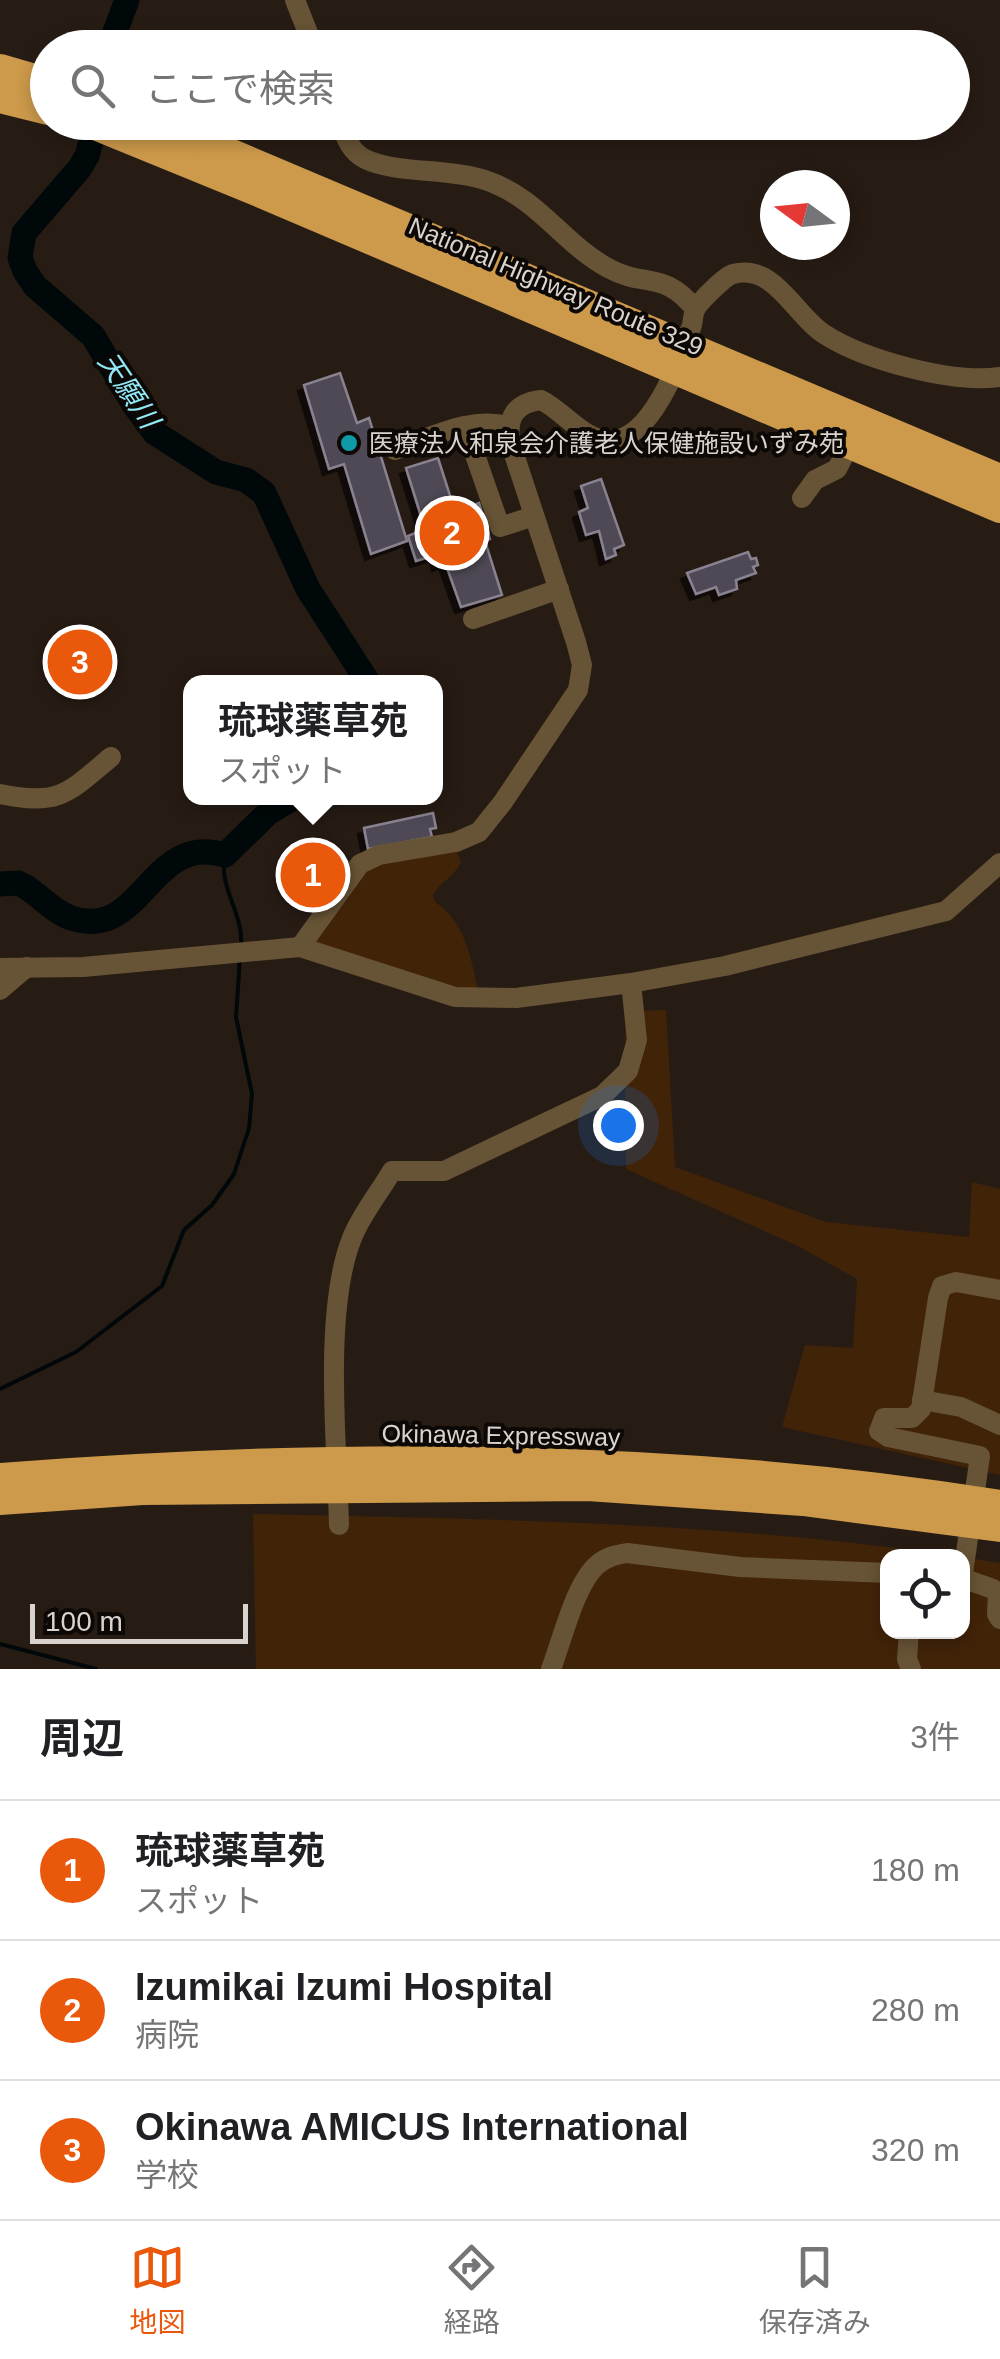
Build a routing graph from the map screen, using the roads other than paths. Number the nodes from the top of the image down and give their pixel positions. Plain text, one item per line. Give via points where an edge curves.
1 (295, 0) edge
2 (307, 30) edge
3 (0, 69) edge
4 (30, 78) edge
5 (0, 98) edge
6 (30, 106) edge
7 (133, 140) edge
8 (196, 140) edge
9 (348, 140) edge
10 (695, 309) junction
11 (679, 358) junction
12 (1000, 377) edge
13 (499, 424) junction
14 (465, 426) junction
15 (850, 444) junction
16 (395, 450) dead end
17 (1000, 479) edge
18 (519, 483) junction
19 (488, 490) junction
20 (802, 498) dead end
21 (1000, 508) edge
22 (529, 518) junction
23 (558, 588) junction
24 (473, 619) dead end
25 (111, 758) dead end
26 (0, 794) edge
27 (1000, 863) edge
28 (300, 947) junction
29 (28, 967) junction
30 (0, 968) edge
31 (631, 983) junction
32 (0, 990) edge
33 (1000, 1290) edge
34 (922, 1400) junction
35 (1000, 1425) edge
36 (0, 1478) edge
37 (32, 1486) junction
38 (0, 1500) edge
39 (1000, 1505) edge
40 (339, 1525) dead end
41 (1000, 1527) edge
42 (968, 1549) edge
43 (880, 1573) edge
44 (970, 1578) edge
45 (1000, 1619) edge
46 (908, 1639) edge
47 (551, 1669) edge
48 (911, 1669) edge

1 - 2 street
3 - 4 highway
5 - 6 highway
7 - 11 highway, National Highway Route 329
8 - 11 highway, National Highway Route 329
9 - 10 street via 362,158 455,172 519,194 608,268 668,285
10 - 11 street
10 - 12 street via 721,280 746,273 775,285 823,334 878,358 938,373
11 - 13 street via 650,416 627,434 604,440 541,400 524,402
11 - 15 highway, National Highway Route 329
11 - 17 highway, National Highway Route 329
13 - 14 street
13 - 18 street
14 - 16 street
14 - 19 street
15 - 20 street via 837,469
15 - 21 highway, National Highway Route 329
18 - 19 street
18 - 22 street
19 - 22 street via 500,527
22 - 23 street
23 - 24 street
23 - 28 street via 582,665 578,690 503,802 478,832 456,842 360,864
25 - 26 street via 68,793 35,801
27 - 31 street via 946,911
28 - 29 street
28 - 31 street via 455,998 516,998
29 - 30 street
29 - 32 street
31 - 40 street via 637,1040 628,1070 602,1096 444,1171 392,1171 352,1238 338,1296
33 - 34 street via 942,1286
34 - 35 street via 961,1407
34 - 42 street via 918,1416 884,1418 879,1431 977,1453
36 - 37 highway, Okinawa Expressway
37 - 38 highway, Okinawa Expressway
37 - 39 highway, Okinawa Expressway via 143,1467 583,1464 797,1478
37 - 41 highway, Okinawa Expressway via 588,1486 803,1501
43 - 47 street via 608,1556 593,1568 576,1600
44 - 45 street via 998,1594
46 - 48 street

